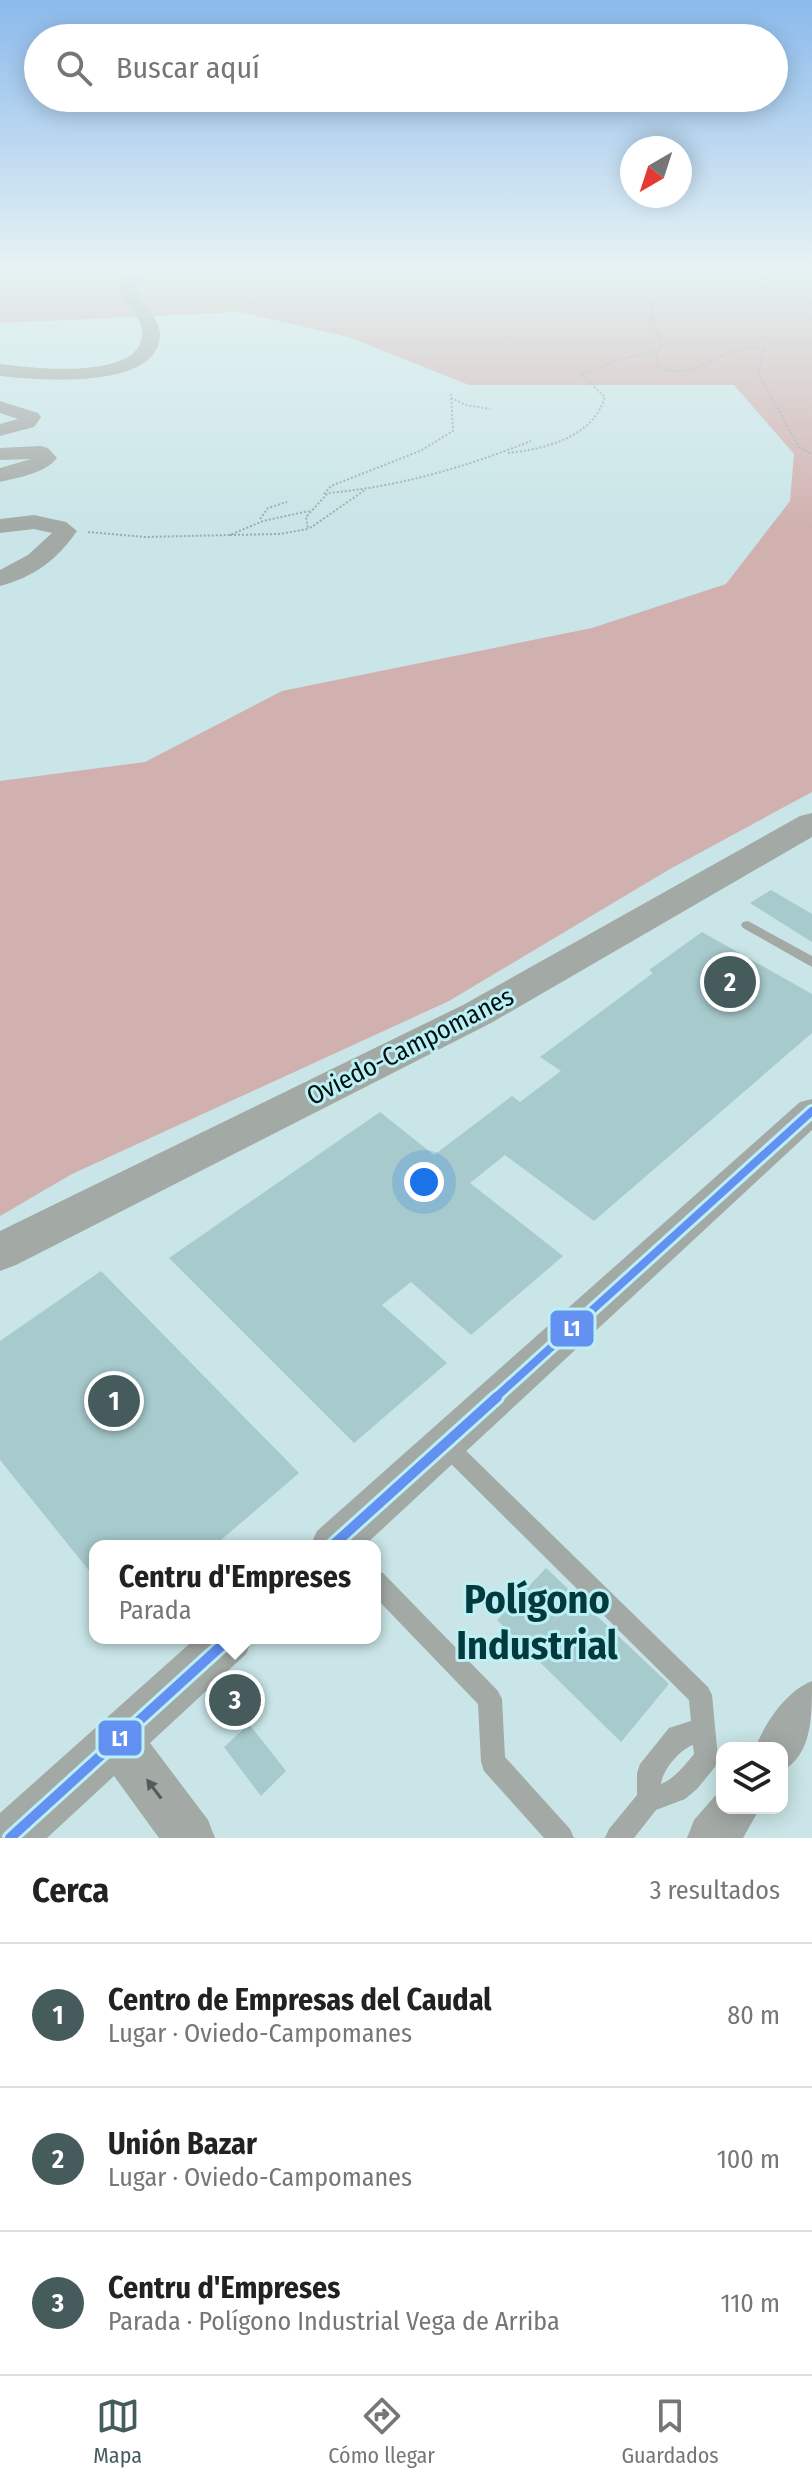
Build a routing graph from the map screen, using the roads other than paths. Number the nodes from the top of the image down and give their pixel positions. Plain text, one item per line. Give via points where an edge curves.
1 (143, 354) edge
2 (0, 370) edge
3 (0, 407) edge
4 (0, 430) edge
5 (0, 454) edge
6 (0, 475) edge
7 (0, 526) edge
8 (0, 578) edge
9 (812, 823) edge
10 (748, 925) dead end
11 (812, 962) edge
12 (812, 1111) edge
13 (0, 1252) edge
14 (444, 1444) junction
15 (342, 1540) edge
16 (381, 1587) edge
17 (223, 1644) edge
18 (812, 1705) edge
19 (703, 1730) junction
20 (117, 1740) junction
21 (784, 1742) edge
22 (649, 1799) junction
23 (730, 1814) edge
24 (10, 1838) edge
25 (190, 1838) edge
26 (561, 1838) edge
27 (618, 1838) edge
28 (712, 1838) edge

1 - 2 street via 135,361 88,374
3 - 4 street via 31,417
5 - 6 street via 41,452 46,458
7 - 8 street via 30,521 54,523 65,531 38,561
9 - 13 street, Oviedo-Campomanes via 477,1014
10 - 11 lane
12 - 14 street
14 - 15 street
14 - 19 lane via 700,1695
16 - 26 lane via 490,1699 493,1762
17 - 20 street
18 - 21 street
19 - 22 lane via 678,1737 649,1773
19 - 22 lane via 706,1758 689,1781 672,1796
20 - 24 street
25 -> 20 street
22 - 27 lane
23 - 28 street

